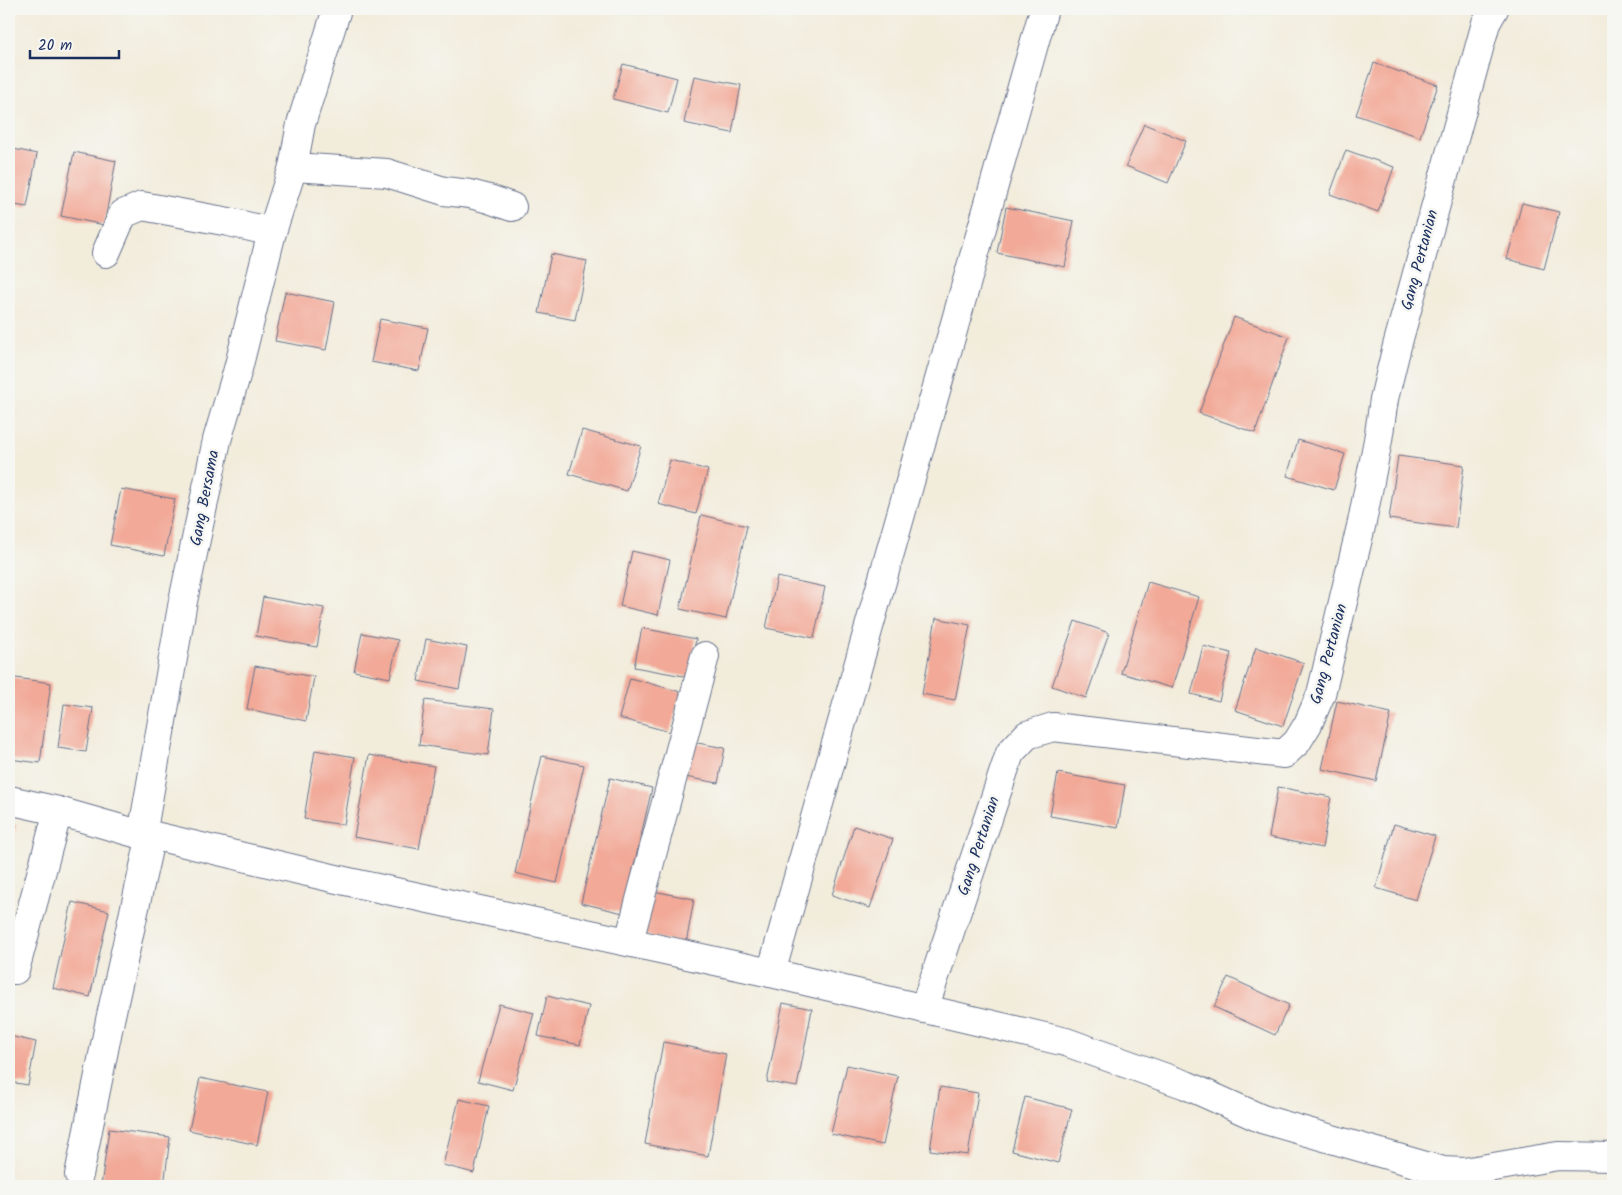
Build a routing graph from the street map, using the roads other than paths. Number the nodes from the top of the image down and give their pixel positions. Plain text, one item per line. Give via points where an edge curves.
1 (337, 9) edge
2 (1044, 9) edge
3 (1494, 9) edge
4 (293, 167) junction
5 (512, 207) dead end
6 (272, 232) junction
7 (106, 253) dead end
8 (705, 656) dead end
9 (9, 800) edge
10 (58, 811) junction
11 (147, 835) junction
12 (629, 942) junction
13 (15, 970) dead end
14 (771, 973) junction
15 (924, 1009) junction
16 (1613, 1156) edge
17 (79, 1175) dead end

1 - 4 street, Gang Bersama via 301,124
2 - 14 street
3 - 15 street, Gang Pertanian via 1486,23 1397,346 1362,522 1321,694 1308,724 1297,742 1284,754 1054,727 1027,735 1010,753
4 - 5 street via 387,173
4 - 6 street, Gang Bersama
6 - 7 street via 142,206 123,214
6 - 11 street, Gang Bersama via 204,495 183,601
8 - 12 street
9 - 10 street
10 - 11 street
10 - 13 street
11 - 12 street
11 - 17 street, Gang Bersama
12 - 14 street
14 - 15 street
15 - 16 street via 1066,1042 1186,1084 1262,1119 1443,1171 1464,1172 1558,1156

